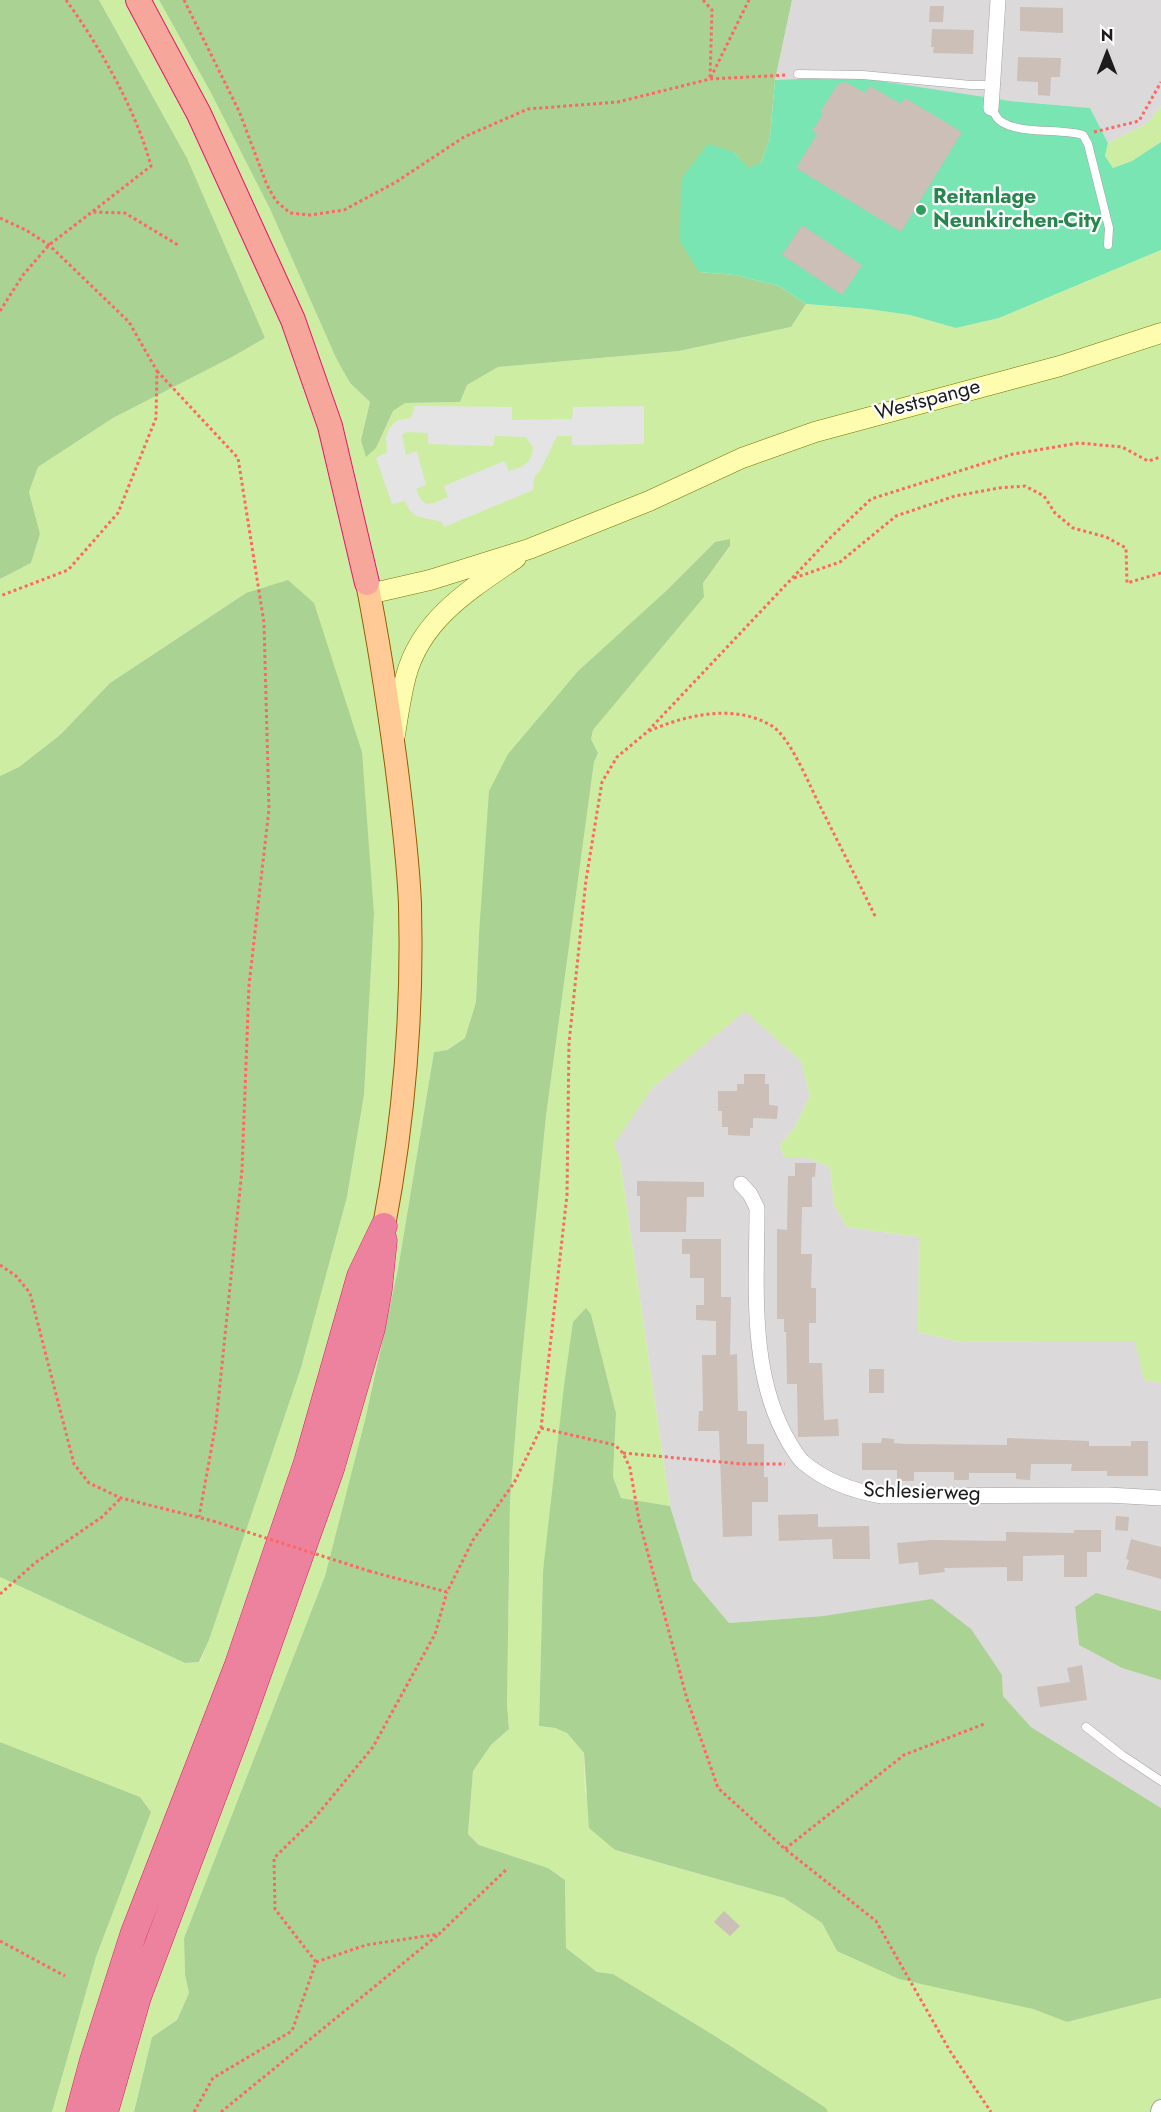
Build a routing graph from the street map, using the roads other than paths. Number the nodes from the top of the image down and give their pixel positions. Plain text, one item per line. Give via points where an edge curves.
1 (138, 0) edge
2 (998, 0) edge
3 (798, 74) road end
4 (993, 85) junction
5 (991, 108) joint
6 (1107, 244) dead end
7 (1161, 333) edge
8 (529, 549) junction
9 (368, 589) junction
10 (393, 743) junction
11 (741, 1184) dead end
12 (384, 1226) junction
13 (1161, 1498) edge
14 (1086, 1727) dead end
15 (1161, 1781) edge
16 (79, 2112) edge
17 (105, 2112) edge

1 - 9 highway via 199,114 292,320 330,426
2 - 4 street
3 - 4 lane
4 - 5 street
5 - 6 lane via 998,120 1007,125 1083,135 1109,228
7 - 8 main road, Westspange via 1060,366 815,432 742,458
8 - 9 main road
8 - 10 main road via 459,598 432,625 406,675
9 - 10 main road
10 - 12 main road via 408,878 410,975 397,1159
11 - 13 street, Schlesierweg via 757,1208 757,1305 763,1368 782,1430 801,1461 853,1491 882,1496
12 - 16 highway via 357,1284 307,1462 237,1667 130,1945
12 - 17 highway via 372,1328 331,1469 138,1997
14 - 15 lane

